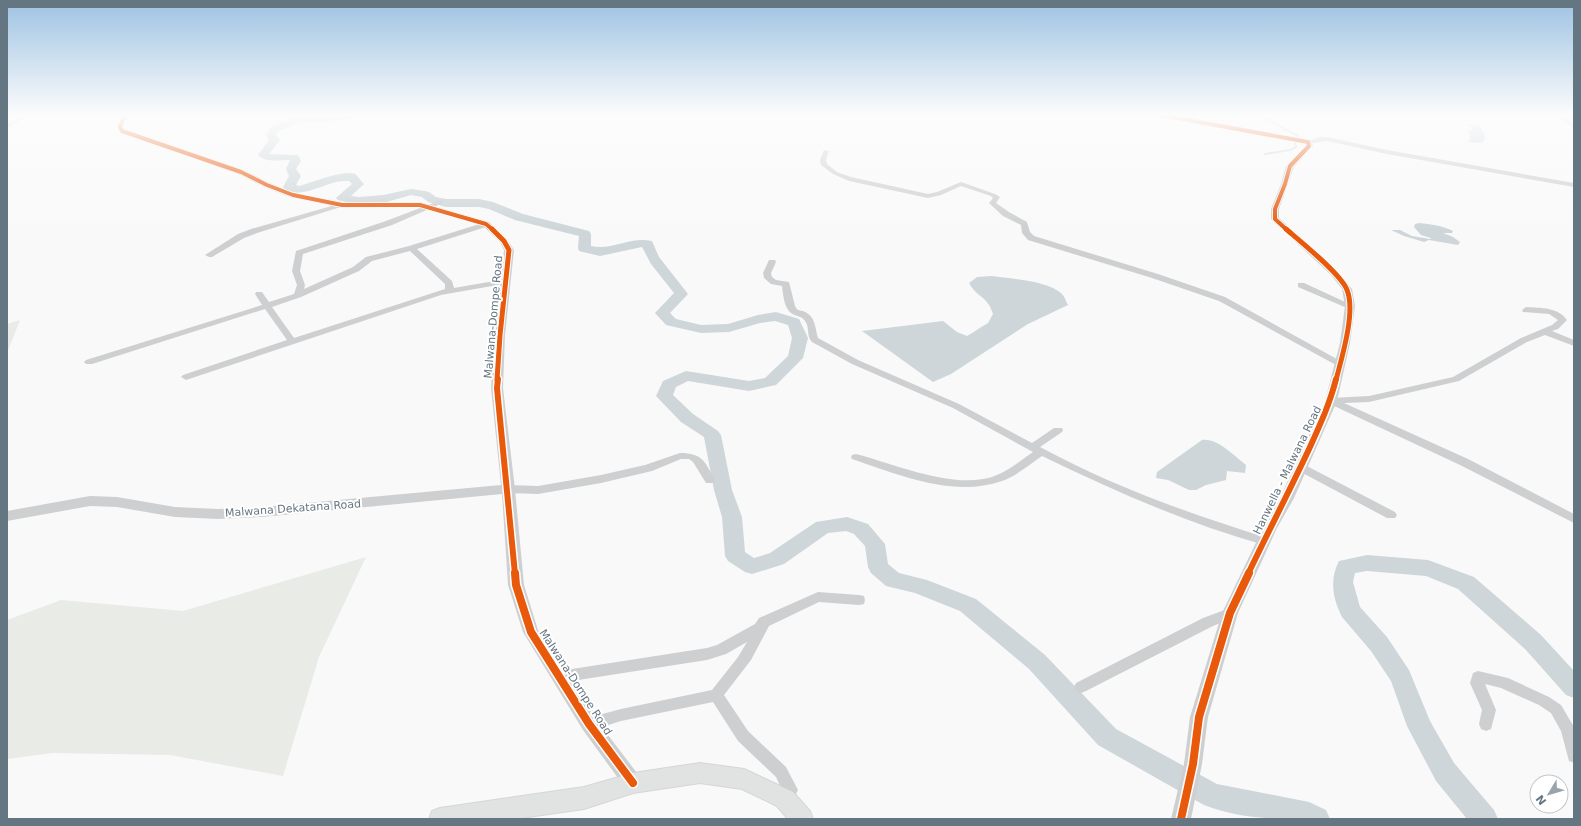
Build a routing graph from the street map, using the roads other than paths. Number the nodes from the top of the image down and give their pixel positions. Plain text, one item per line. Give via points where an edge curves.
1 (187, 154) edge
2 (825, 154) edge
3 (1302, 154) edge
4 (1396, 154) edge
5 (1574, 185) edge
6 (440, 202) dead end
7 (342, 205) junction
8 (428, 207) junction
9 (486, 224) junction
10 (412, 248) junction
11 (208, 255) dead end
12 (772, 262) dead end
13 (506, 281) junction
14 (1301, 285) dead end
15 (449, 291) junction
16 (259, 294) dead end
17 (298, 295) junction
18 (268, 306) junction
19 (1350, 306) junction
20 (1526, 310) dead end
21 (1546, 332) junction
22 (292, 341) junction
23 (1574, 343) edge
24 (89, 362) dead end
25 (1339, 363) junction
26 (186, 376) dead end
27 (1331, 401) junction
28 (1058, 430) dead end
29 (1037, 449) junction
30 (856, 458) dead end
31 (1301, 467) junction
32 (710, 480) dead end
33 (508, 488) junction
34 (1391, 515) dead end
35 (7, 516) edge
36 (1574, 520) edge
37 (1264, 541) junction
38 (859, 600) dead end
39 (1230, 613) junction
40 (760, 628) junction
41 (559, 677) junction
42 (1081, 687) dead end
43 (716, 695) junction
44 (589, 724) junction
45 (1486, 724) dead end
46 (1574, 756) edge
47 (633, 783) junction
48 (785, 799) junction
49 (1183, 813) edge
50 (441, 819) edge
51 (802, 819) edge

1 - 7 street, Malwana-Dompe Road via 241,172 293,195
2 - 25 street via 824,165 849,179 928,196 961,184 994,195 997,198 992,203 1024,224 1026,233 1031,238 1222,299
3 - 19 street, Hanwella - Malwana Road via 1290,166 1274,209 1275,219 1334,273 1347,290
4 - 5 street
6 - 8 street
7 - 8 street, Malwana-Dompe Road
7 - 11 street via 248,234
8 - 9 street, Malwana-Dompe Road
8 - 17 street via 299,253 296,271 301,285
9 - 10 street
9 - 13 street, Malwana-Dompe Road via 504,241 509,250
10 - 15 street via 449,282
10 - 17 street via 369,259 356,269
12 - 29 street via 767,273 768,278 786,284 792,309 811,321 815,340 855,362 956,406
13 - 15 street
13 - 33 street, Malwana-Dompe Road via 497,388
14 - 19 street
15 - 22 street
16 - 18 street
17 - 18 street
18 - 22 street
18 - 24 street
19 - 25 street, Hanwella - Malwana Road via 1345,343
20 - 21 street via 1551,312 1561,317 1563,320
21 - 23 street
21 - 27 street via 1524,340 1456,379 1369,399
22 - 26 street
25 - 27 street, Hanwella - Malwana Road
27 - 31 street, Hanwella - Malwana Road
27 - 36 street via 1464,462
28 - 29 street
29 - 30 street via 999,478 979,483 943,482
29 - 37 street via 1098,479 1181,514
31 - 34 street
31 - 37 street, Hanwella - Malwana Road
32 - 33 street via 697,460 691,456 680,456 648,468 601,479 538,490
33 - 35 street, Malwana Dekatana Road via 247,513 175,512 90,500
33 - 41 street, Malwana-Dompe Road via 516,585 531,632
37 - 39 street, Hanwella - Malwana Road
38 - 40 street via 818,597 764,622
39 - 42 street
39 - 49 street, Hanwella - Malwana Road via 1199,717
40 - 41 street via 721,650 707,654
40 - 43 street via 744,660
41 - 44 street, Malwana-Dompe Road
43 - 44 street
43 - 48 street via 743,736 781,772 790,790
44 - 47 street, Malwana-Dompe Road
45 - 46 street via 1489,710 1477,683 1478,677 1503,682 1556,709 1568,730
47 - 48 main road via 700,774 744,779
47 - 50 main road via 584,798
48 - 51 main road

